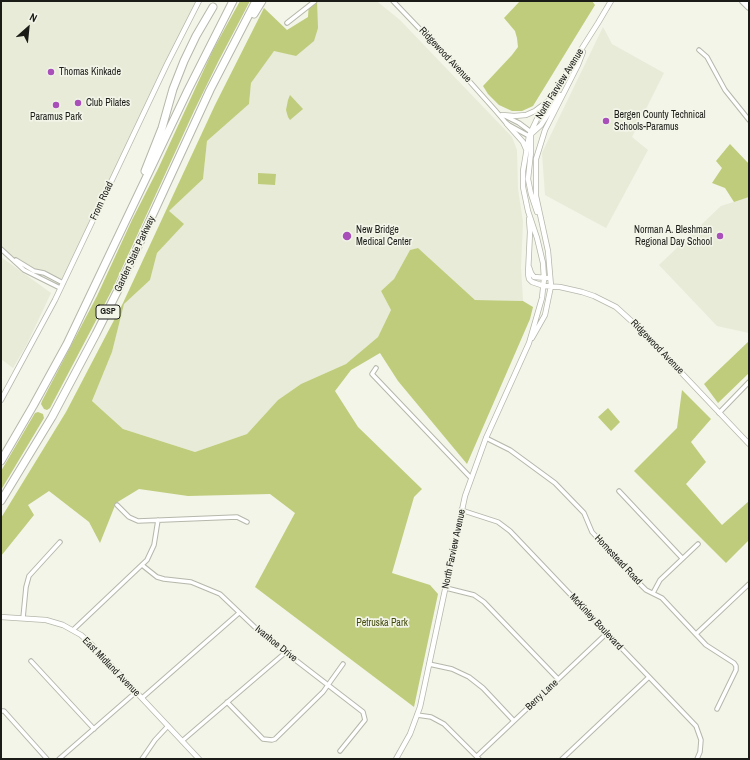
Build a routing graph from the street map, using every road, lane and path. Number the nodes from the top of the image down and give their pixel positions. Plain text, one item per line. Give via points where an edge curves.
1 (199, 1) edge
2 (234, 1) edge
3 (256, 1) edge
4 (262, 1) edge
5 (315, 1) edge
6 (611, 1) edge
7 (743, 1) edge
8 (396, 2) edge
9 (215, 4) edge
10 (749, 7) edge
11 (286, 23) dead end
12 (587, 42) junction
13 (699, 50) dead end
14 (222, 65) junction
15 (578, 65) junction
16 (550, 100) junction
17 (496, 110) junction
18 (502, 115) junction
19 (748, 118) edge
20 (507, 124) junction
21 (530, 134) junction
22 (526, 149) junction
23 (138, 196) junction
24 (528, 211) junction
25 (541, 220) junction
26 (1, 250) edge
27 (12, 258) junction
28 (528, 266) junction
29 (551, 278) junction
30 (544, 279) junction
31 (63, 283) junction
32 (544, 286) junction
33 (551, 286) junction
34 (60, 288) junction
35 (529, 343) junction
36 (376, 368) dead end
37 (749, 382) edge
38 (1, 400) edge
39 (719, 413) junction
40 (486, 438) junction
41 (749, 444) edge
42 (1, 461) edge
43 (471, 478) junction
44 (619, 491) dead end
45 (1, 501) edge
46 (117, 505) dead end
47 (461, 510) junction
48 (158, 520) junction
49 (247, 522) dead end
50 (60, 542) dead end
51 (698, 544) dead end
52 (682, 558) junction
53 (142, 565) junction
54 (749, 584) edge
55 (446, 588) junction
56 (653, 593) junction
57 (240, 612) junction
58 (1, 617) edge
59 (24, 618) junction
60 (73, 630) junction
61 (607, 633) junction
62 (696, 634) junction
63 (286, 652) junction
64 (31, 661) dead end
65 (343, 664) dead end
66 (429, 664) junction
67 (649, 677) junction
68 (558, 679) junction
69 (329, 685) junction
70 (136, 692) junction
71 (142, 698) junction
72 (227, 702) junction
73 (717, 709) dead end
74 (1, 711) edge
75 (417, 715) junction
76 (514, 721) junction
77 (168, 726) junction
78 (94, 729) junction
79 (182, 741) junction
80 (340, 751) dead end
81 (478, 758) edge
82 (47, 759) edge
83 (59, 759) edge
84 (142, 759) edge
85 (199, 759) edge
86 (396, 759) edge
87 (562, 759) edge
88 (697, 759) edge

1 - 31 street, From Road
2 - 23 highway, GSP via 198,69
3 - 14 highway, Garden State Parkway / GSP
4 - 14 highway
5 - 11 street
6 - 12 street
7 - 10 main road
8 - 17 street, Ridgewood Avenue
9 - 23 highway via 182,65
12 - 15 street, North Farview Avenue
12 - 16 street, North Farview Avenue
13 - 19 street via 707,57 726,90
14 - 45 highway, Garden State Parkway / GSP via 96,334 52,417
15 - 21 street via 545,119
15 - 25 street, North Farview Avenue via 544,130 536,159 536,196
16 - 18 street via 526,115
16 - 21 street, North Farview Avenue
17 - 18 street, Ridgewood Avenue
17 - 20 street, Ridgewood Avenue
18 - 21 street, Ridgewood Avenue via 519,123
20 - 21 street, Ridgewood Avenue
20 - 22 street
21 - 22 street, North Farview Avenue
21 - 25 street via 528,180
22 - 24 street, North Farview Avenue via 523,187
23 - 42 highway, GSP via 67,344
24 - 28 street
24 - 30 street, North Farview Avenue via 543,263
25 - 29 street, North Farview Avenue
26 - 27 street
27 - 31 street
27 - 34 street via 28,272
28 - 30 street via 534,277
28 - 32 street via 529,279
29 - 30 street
29 - 33 street, North Farview Avenue
30 - 32 street, North Farview Avenue
31 - 34 street, From Road
32 - 33 street, Ridgewood Avenue
32 - 35 street, North Farview Avenue
33 - 35 street, North Farview Avenue via 545,315
33 - 39 street, Ridgewood Avenue via 582,292 616,307
34 - 38 street, From Road
35 - 40 street, North Farview Avenue
36 - 43 street via 372,374
37 - 39 street
39 - 41 street, Ridgewood Avenue
40 - 43 street, North Farview Avenue
40 - 56 street, Homestead Road via 510,450 555,483 584,513 592,532 600,541 646,590
43 - 47 street, North Farview Avenue
44 - 52 street
46 - 48 street via 137,521
47 - 55 street, North Farview Avenue
47 - 61 street, McKinley Boulevard via 491,519 510,531
48 - 49 street via 237,517
48 - 53 street via 153,549
50 - 59 street via 29,576
51 - 52 street
52 - 56 street via 660,580
53 - 57 street, Ivanhoe Drive via 152,574 164,579 191,582 215,592
53 - 60 street
54 - 62 street
55 - 66 street, North Farview Avenue
55 - 68 street via 474,595 484,602
56 - 62 street, Homestead Road via 666,602
57 - 63 street, Ivanhoe Drive via 263,635
57 - 71 street
58 - 59 street, East Midland Avenue
59 - 60 street, East Midland Avenue via 46,620
60 - 70 street, East Midland Avenue via 91,644
61 - 67 street, McKinley Boulevard
61 - 68 street, Berry Lane
62 - 73 street, Homestead Road via 706,645 736,666
63 - 69 street, Ivanhoe Drive
63 - 72 street
64 - 78 street
65 - 69 street
66 - 75 street, North Farview Avenue
66 - 76 street via 452,669 469,677
67 - 87 street
67 - 88 street, McKinley Boulevard via 696,726 701,740
68 - 76 street, Berry Lane
69 - 72 street via 272,740 263,739
69 - 80 street, Ivanhoe Drive via 363,712 365,718
70 - 71 street, East Midland Avenue
70 - 78 street
71 - 77 street, East Midland Avenue
72 - 79 street
74 - 82 street via 4,711
75 - 81 street via 431,717 444,724
75 - 86 street, North Farview Avenue
76 - 81 street, Berry Lane
77 - 79 street, East Midland Avenue
77 - 84 street
78 - 83 street
79 - 85 street, East Midland Avenue

